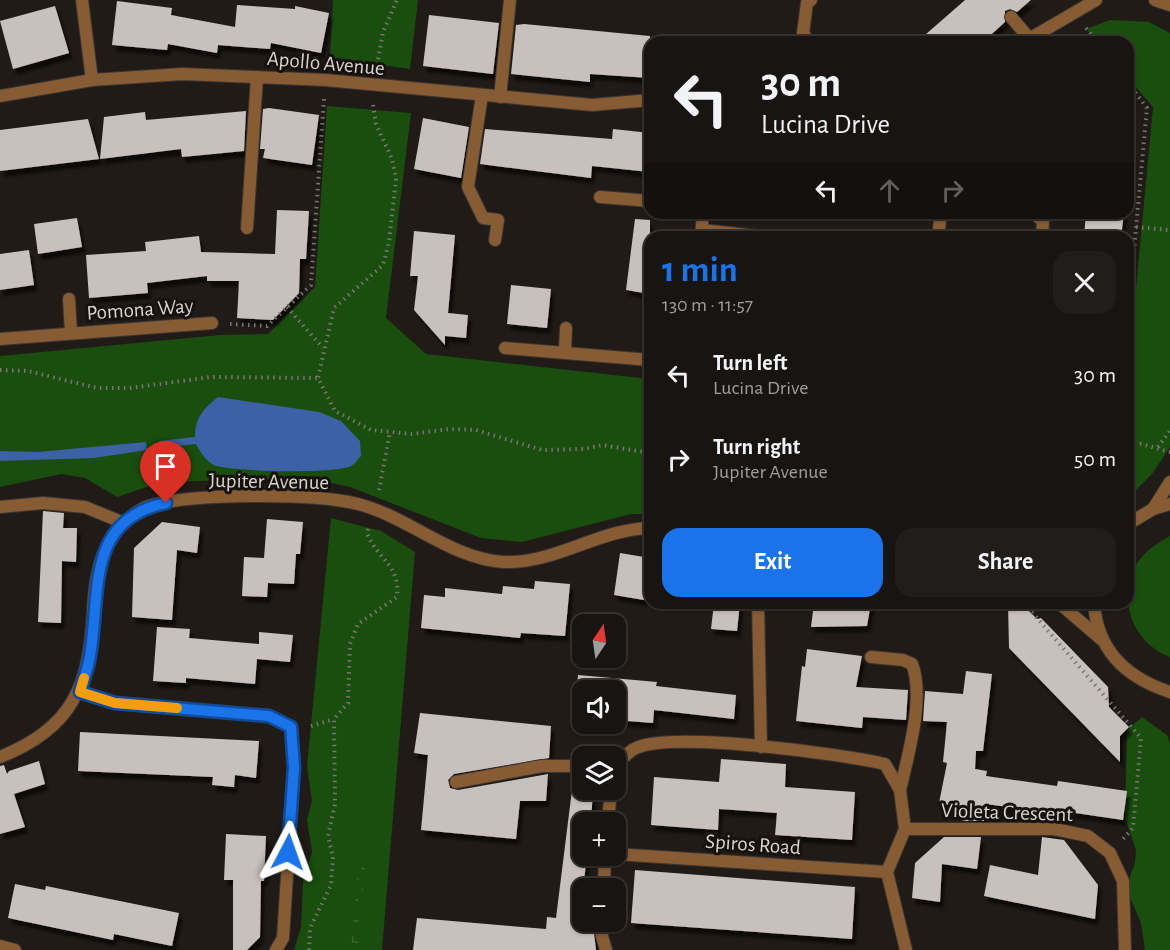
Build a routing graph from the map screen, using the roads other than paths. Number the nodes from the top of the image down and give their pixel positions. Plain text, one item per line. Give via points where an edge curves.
1 (82, 0) edge
2 (510, 0) edge
3 (811, 0) edge
4 (1096, 0) edge
5 (1155, 0) edge
6 (1170, 5) edge
7 (1011, 17) dead end
8 (805, 36) edge
9 (1024, 36) edge
10 (1034, 36) edge
11 (257, 77) junction
12 (92, 80) junction
13 (482, 95) junction
14 (0, 96) edge
15 (500, 97) junction
16 (644, 101) edge
17 (600, 197) dead end
18 (644, 201) edge
19 (247, 228) dead end
20 (495, 240) dead end
21 (69, 299) dead end
22 (212, 323) road end
23 (566, 327) dead end
24 (71, 333) junction
25 (0, 339) edge
26 (505, 348) dead end
27 (565, 351) junction
28 (644, 359) edge
29 (1170, 482) edge
30 (1170, 504) edge
31 (0, 507) edge
32 (1153, 509) junction
33 (1134, 520) edge
34 (124, 523) junction
35 (644, 528) edge
36 (758, 609) edge
37 (1066, 609) edge
38 (1094, 609) edge
39 (1102, 640) junction
40 (871, 657) dead end
41 (80, 692) junction
42 (1170, 692) edge
43 (761, 747) junction
44 (0, 757) edge
45 (626, 757) edge
46 (572, 766) edge
47 (456, 782) dead end
48 (900, 790) junction
49 (906, 829) junction
50 (626, 855) edge
51 (887, 872) junction
52 (602, 932) edge
53 (0, 946) edge
54 (15, 950) edge
55 (276, 950) edge
56 (606, 950) edge
57 (906, 950) edge
58 (1125, 950) edge

1 - 12 street
2 - 15 street
3 - 8 street via 807,3
4 - 10 street
5 - 6 street
7 - 9 street
11 - 12 street, Apollo Avenue via 182,74
11 - 13 street, Apollo Avenue
11 - 19 street
12 - 14 street, Apollo Avenue
13 - 15 street, Apollo Avenue
13 - 20 street via 468,187 483,218 498,220
15 - 16 street, Apollo Avenue via 592,105
17 - 18 street
21 - 24 street, Pomona Way
22 - 24 street, Pomona Way
23 - 27 street
24 - 25 street, Pomona Way
26 - 27 street
27 - 28 street
29 - 32 street
30 - 32 street
31 - 34 street via 44,503 85,507
32 - 33 street
34 - 35 street, Jupiter Avenue via 147,507 184,499 308,498 375,510 477,558 505,562 535,560 603,536
34 - 41 street, Jupiter Avenue via 109,542 99,566 89,660
36 - 43 street
37 - 39 street
38 - 39 street
39 - 42 street via 1120,665 1144,684
40 - 48 street via 903,660 912,664 916,674 909,750
41 - 44 street, Jupiter Avenue via 61,720
41 - 55 street via 115,703 269,716 291,727 294,767 283,938
43 - 45 street via 671,742 636,748
43 - 48 street via 885,764
46 - 47 street via 542,766
48 - 49 street
49 - 51 street
49 - 58 street, Violeta Crescent via 1054,829 1088,836 1110,853 1122,881
50 - 51 street, Spiros Road
51 - 57 street
52 - 56 street
53 - 54 street

